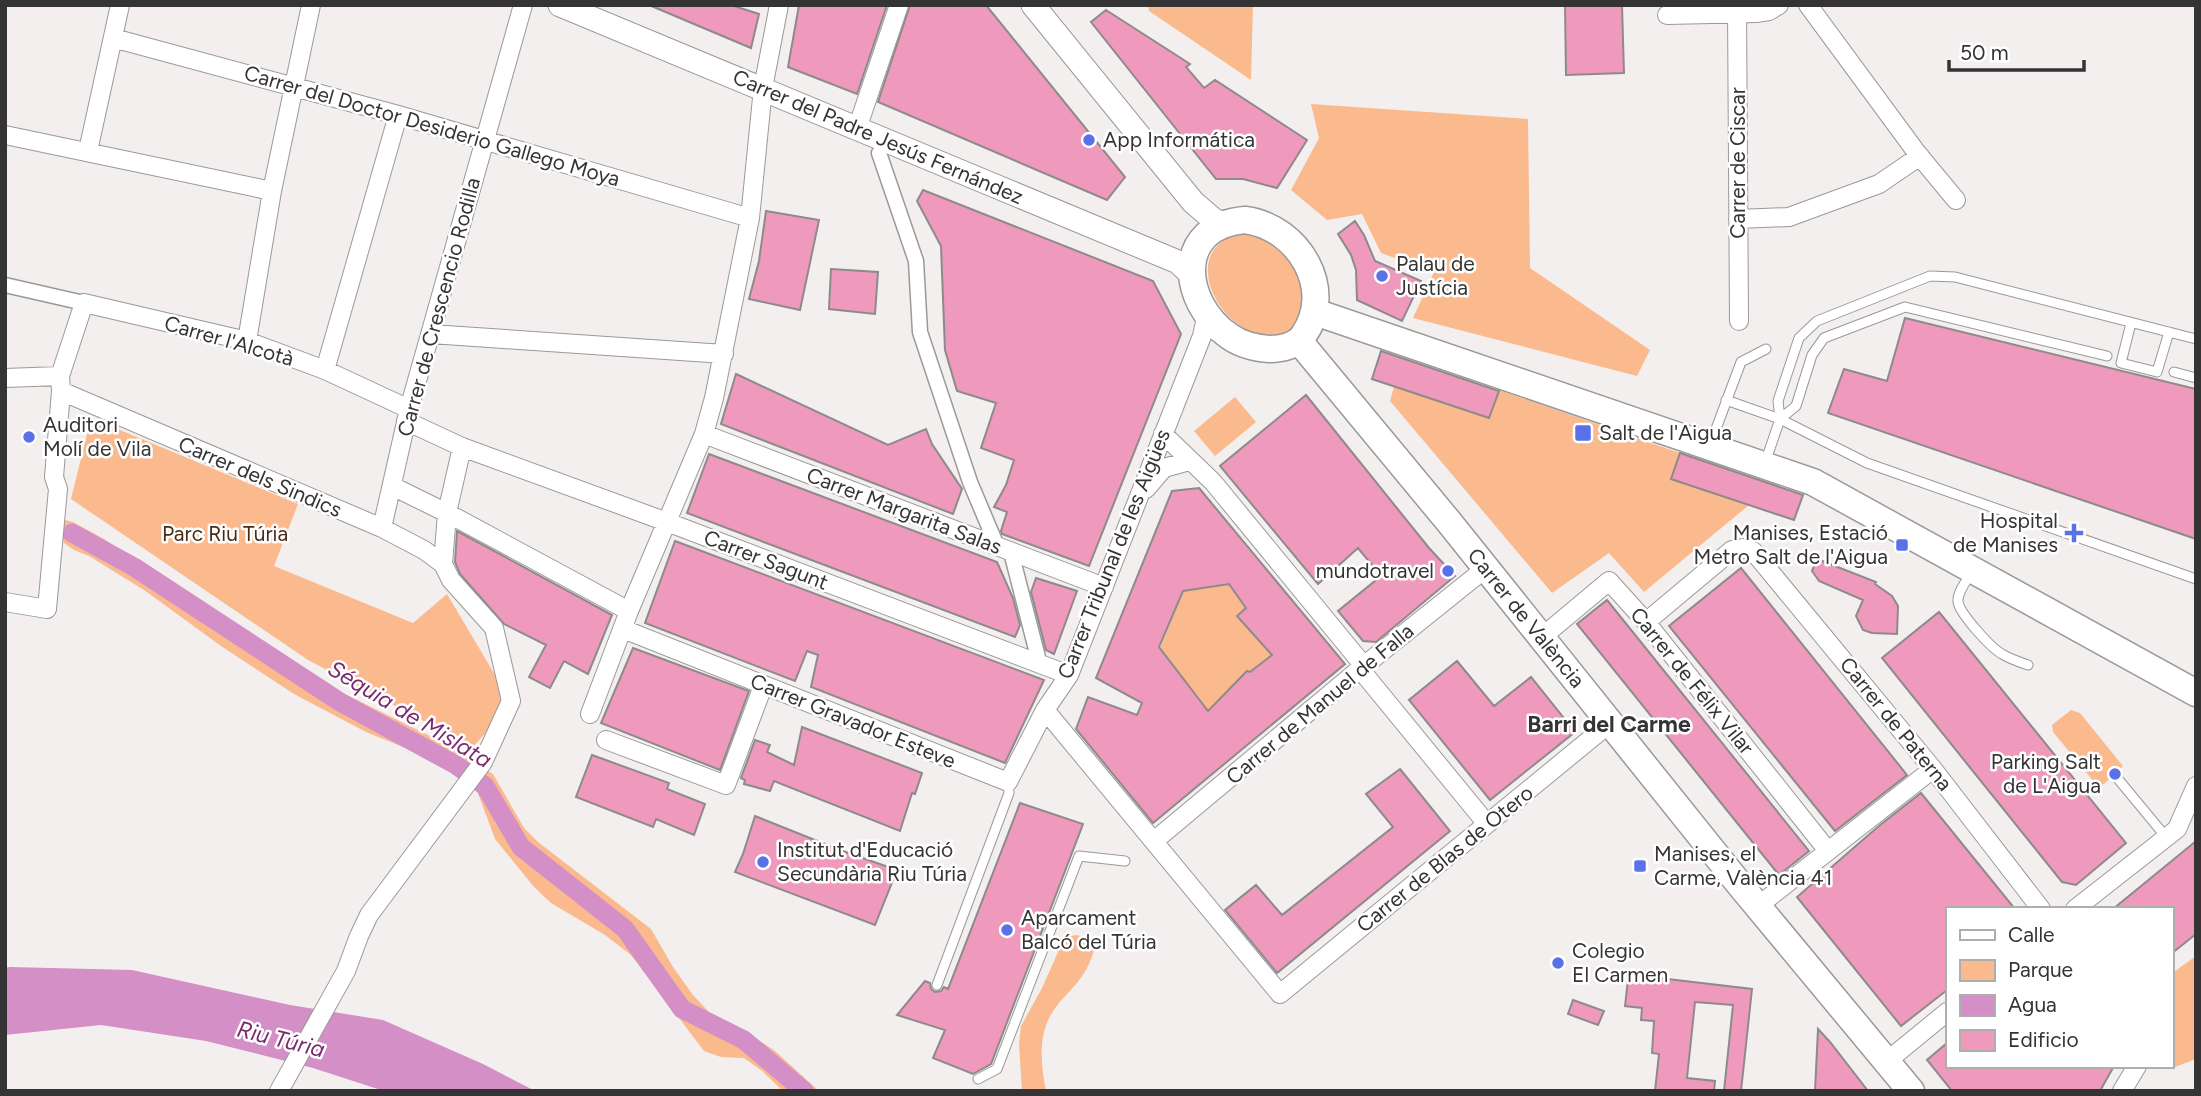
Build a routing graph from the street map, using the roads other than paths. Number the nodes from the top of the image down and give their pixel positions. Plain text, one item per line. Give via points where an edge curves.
1 (120, 5) edge
2 (311, 5) edge
3 (523, 5) edge
4 (560, 5) edge
5 (779, 5) edge
6 (899, 5) edge
7 (1033, 5) edge
8 (1779, 5) edge
9 (1808, 5) edge
10 (1737, 9) edge
11 (1667, 15) dead end
12 (113, 38) junction
13 (294, 86) junction
14 (763, 88) junction
15 (398, 116) junction
16 (852, 126) junction
17 (5, 135) edge
18 (485, 141) junction
19 (88, 151) junction
20 (879, 153) dead end
21 (1920, 156) junction
22 (272, 191) junction
23 (1956, 200) dead end
24 (750, 218) junction
25 (1738, 219) junction
26 (1224, 223) junction
27 (1192, 275) junction
28 (5, 285) edge
29 (84, 303) junction
30 (1315, 312) junction
31 (1206, 313) junction
32 (1739, 321) dead end
33 (2131, 323) junction
34 (2169, 332) junction
35 (431, 334) junction
36 (2196, 339) edge
37 (247, 341) junction
38 (1300, 341) junction
39 (1766, 349) dead end
40 (724, 354) junction
41 (2107, 356) dead end
42 (325, 370) junction
43 (2174, 372) dead end
44 (5, 378) edge
45 (2196, 378) edge
46 (60, 383) junction
47 (1726, 400) junction
48 (407, 415) junction
49 (1780, 419) junction
50 (704, 434) junction
51 (1163, 434) junction
52 (462, 447) junction
53 (1709, 447) junction
54 (1189, 461) junction
55 (1765, 466) junction
56 (392, 486) junction
57 (1139, 497) junction
58 (447, 513) junction
59 (667, 522) junction
60 (382, 528) junction
61 (1004, 549) junction
62 (443, 565) junction
63 (1486, 568) junction
64 (1973, 570) junction
65 (2196, 579) edge
66 (1104, 587) junction
67 (5, 602) edge
68 (629, 611) junction
69 (1646, 622) junction
70 (623, 629) junction
71 (1542, 637) junction
72 (1040, 665) junction
73 (2028, 666) dead end
74 (1362, 668) junction
75 (1069, 676) junction
76 (763, 685) junction
77 (2196, 693) edge
78 (1045, 710) junction
79 (590, 714) dead end
80 (1610, 723) junction
81 (606, 740) dead end
82 (1933, 769) junction
83 (2118, 779) dead end
84 (1009, 782) junction
85 (2196, 786) edge
86 (2196, 814) edge
87 (1487, 824) junction
88 (2171, 833) junction
89 (1154, 841) junction
90 (1828, 851) junction
91 (1125, 861) dead end
92 (1758, 906) junction
93 (2039, 907) edge
94 (2078, 907) edge
95 (937, 985) dead end
96 (1946, 1013) edge
97 (1886, 1062) junction
98 (2136, 1068) edge
99 (978, 1079) dead end
100 (280, 1089) edge
101 (1911, 1090) edge
102 (2122, 1091) edge

1 - 12 street
2 - 13 street
3 - 18 street, Carrer de Crescencio Rodilla
4 - 14 street, Carrer del Padre Jesús Fernández
5 - 14 street
6 - 16 street via 860,120
7 - 26 street via 1193,202
8 - 10 street via 1769,11
9 - 21 street
10 - 11 street
10 - 25 street, Carrer de Ciscar
12 - 13 street, Carrer del Doctor Desiderio Gallego Moya
12 - 19 street
13 - 15 street, Carrer del Doctor Desiderio Gallego Moya
13 - 22 street
14 - 16 street, Carrer del Padre Jesús Fernández
14 - 24 street
15 - 18 street, Carrer del Doctor Desiderio Gallego Moya
15 - 42 street
16 - 27 street, Carrer del Padre Jesús Fernández via 1178,262
17 - 19 street
18 - 24 street, Carrer del Doctor Desiderio Gallego Moya
18 - 35 street, Carrer de Crescencio Rodilla
19 - 22 street
20 - 61 street via 916,261 920,332 970,482
21 - 23 street
21 - 25 street via 1879,184 1789,217
22 - 37 street
24 - 40 street
25 - 32 street, Carrer de Ciscar
26 - 27 main road via 1197,245
26 - 30 main road via 1258,222 1289,239 1315,285
27 - 31 main road
28 - 29 street
29 - 37 street, Carrer l'Alcotà
29 - 46 street
30 - 38 main road
30 - 53 main road
31 - 38 main road via 1230,338 1247,345 1277,349
31 - 51 street, Carrer Tribunal de les Aigües via 1202,336
33 - 34 lane
33 - 34 lane via 2121,363 2157,372
33 - 49 lane via 1955,278 1930,276 1817,321 1799,338 1779,401
34 - 36 lane
35 - 40 street
35 - 48 street, Carrer de Crescencio Rodilla
37 - 42 street, Carrer l'Alcotà
38 - 63 main road, Carrer de València
39 - 47 lane via 1741,362
40 - 50 street
41 - 49 lane via 1905,307 1824,338 1812,355 1796,406
42 - 48 street, Carrer l'Alcotà
43 - 45 lane
44 - 46 street
46 - 60 street, Carrer dels Sindics
46 - 67 street via 54,477 58,489 47,609
47 - 49 lane
47 - 53 lane
48 - 52 street, Carrer l'Alcotà
48 - 56 street, Carrer de Crescencio Rodilla
49 - 55 lane
49 - 65 lane via 1867,463
50 - 59 street
50 - 61 street, Carrer Margarita Salas
51 - 54 street
51 - 57 street, Carrer Tribunal de les Aigües
52 - 58 street
52 - 59 street, Carrer Sagunt
53 - 55 main road
54 - 57 street via 1164,468
54 - 74 street via 1213,482
55 - 64 main road via 1813,482
56 - 58 street
56 - 60 street, Carrer de Crescencio Rodilla
57 - 66 street, Carrer Tribunal de les Aigües
58 - 62 street
58 - 68 street
59 - 68 street
59 - 72 street, Carrer Sagunt
60 - 62 street, Carrer dels Sindics
61 - 66 street, Carrer Margarita Salas
61 - 72 street
62 - 100 street, Carrer dels Sindics via 494,628 511,701 483,762 369,915 346,971
63 - 71 main road, Carrer de València
63 - 74 street, Carrer de Manuel de Falla
64 - 73 lane via 1960,592 1961,610 1993,648
64 - 77 main road
66 - 75 street, Carrer Tribunal de les Aigües
68 - 70 street
69 - 71 street, Carrer de Félix Vilar via 1609,580
69 - 82 street, Carrer de Paterna via 1732,550 1753,551
69 - 90 street, Carrer de Félix Vilar
70 - 76 street, Carrer Gravador Esteve
70 - 79 street
71 - 80 main road, Carrer de València
72 - 75 street, Carrer Sagunt
74 - 87 street
74 - 89 street, Carrer de Manuel de Falla
75 - 78 street, Carrer Tribunal de les Aigües
76 - 81 street via 726,785
76 - 84 street, Carrer Gravador Esteve
78 - 84 street
78 - 89 street
80 - 87 street, Carrer de Blas de Otero
80 - 92 main road, Carrer de València
82 - 90 street
82 - 93 street, Carrer de Paterna
83 - 88 lane
84 - 95 lane via 1009,793
85 - 88 street
86 - 88 street
87 - 89 street, Carrer de Blas de Otero via 1280,995
88 - 94 street
90 - 92 street
91 - 99 lane via 1079,856 997,1069
92 - 97 main road, Carrer de València
96 - 97 street
97 - 101 main road, Carrer de València
98 - 102 street

